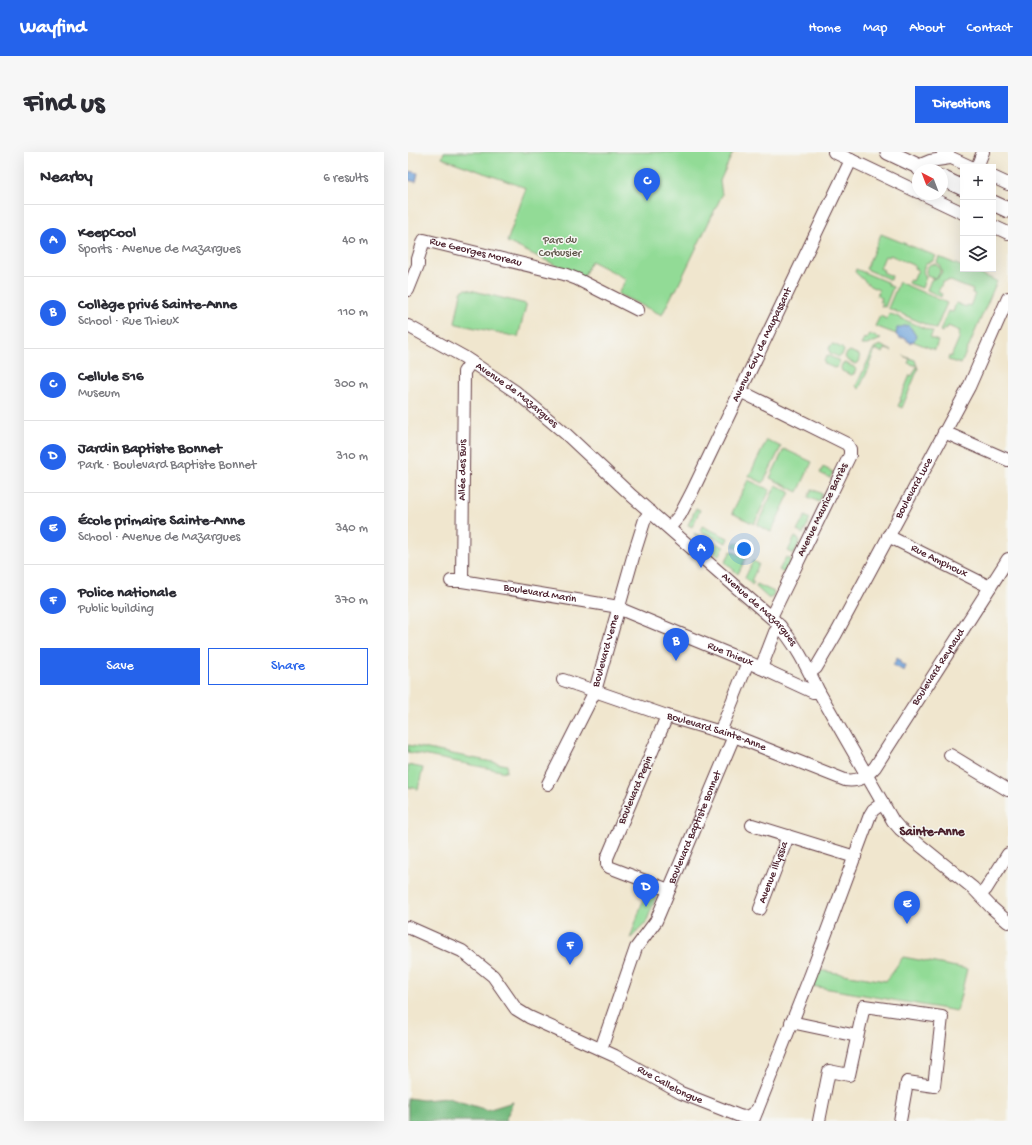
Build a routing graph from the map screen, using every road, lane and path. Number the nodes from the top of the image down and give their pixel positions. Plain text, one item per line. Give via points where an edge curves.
1 (834, 152) edge
2 (888, 152) edge
3 (938, 152) edge
4 (983, 152) edge
5 (950, 158) junction
6 (851, 160) junction
7 (912, 164) edge
8 (927, 164) edge
9 (965, 164) edge
10 (978, 164) edge
11 (996, 178) edge
12 (948, 181) edge
13 (1008, 184) edge
14 (960, 187) edge
15 (912, 189) edge
16 (938, 200) edge
17 (996, 204) edge
18 (1008, 210) edge
19 (960, 211) edge
20 (996, 227) edge
21 (1008, 233) edge
22 (408, 290) edge
23 (1008, 298) edge
24 (638, 310) dead end
25 (408, 326) edge
26 (471, 362) junction
27 (740, 391) junction
28 (944, 432) junction
29 (1008, 460) edge
30 (651, 512) junction
31 (669, 528) junction
32 (888, 536) junction
33 (1008, 559) edge
34 (457, 581) joint
35 (990, 587) junction
36 (618, 607) junction
37 (776, 622) junction
38 (748, 662) junction
39 (762, 668) junction
40 (810, 672) junction
41 (563, 680) dead end
42 (595, 691) junction
43 (819, 692) junction
44 (667, 716) junction
45 (720, 732) junction
46 (734, 736) junction
47 (950, 755) dead end
48 (867, 776) junction
49 (548, 784) dead end
50 (1008, 790) edge
51 (883, 803) junction
52 (752, 825) dead end
53 (788, 836) junction
54 (1008, 854) edge
55 (855, 857) junction
56 (669, 890) junction
57 (980, 895) junction
58 (760, 909) dead end
59 (1008, 922) edge
60 (408, 927) edge
61 (791, 1022) junction
62 (857, 1036) junction
63 (601, 1049) junction
64 (755, 1116) edge
65 (819, 1121) edge
66 (900, 1121) edge

1 - 6 street
2 - 7 main road
3 - 5 street
4 - 10 street
5 - 8 street via 930,161
5 - 9 street
6 - 15 street
6 - 27 street, Avenue Guy de Maupassant
11 - 13 street
12 - 14 main road
16 - 19 street
17 - 18 main road
20 - 21 street
22 - 24 street, Rue Georges Moreau via 424,240 577,278
23 - 28 street, Boulevard Luce via 968,387
25 - 26 street, Avenue de Mazargues
26 - 30 street, Avenue de Mazargues via 516,392
26 - 34 street, Allée des Buis via 464,372
27 - 31 street, Avenue Guy de Maupassant via 688,500
27 - 37 street, Avenue Maurice Barrès via 846,444 850,449 850,455
28 - 29 street
28 - 32 street, Boulevard Luce
30 - 31 street, Avenue de Mazargues
30 - 36 street, Boulevard Verne via 645,519
31 - 37 street, Avenue de Mazargues
32 - 35 street, Rue Amphoux
32 - 40 street, Boulevard Luce via 836,634 816,668
33 - 35 street, Boulevard Reynaud
34 - 36 street, Boulevard Marin
35 - 48 street, Boulevard Reynaud
36 - 38 street, Rue Thieux
36 - 42 street, Boulevard Verne
37 - 39 street
37 - 40 street, Avenue de Mazargues via 792,640
38 - 39 street, Rue Thieux
38 - 45 street
39 - 43 street, Rue Thieux via 813,692
40 - 43 street, Avenue de Mazargues
41 - 42 street, Boulevard Sainte-Anne
42 - 44 street, Boulevard Sainte-Anne
42 - 49 street, Boulevard Verne
43 - 48 street, Avenue de Mazargues
44 - 45 street, Boulevard Sainte-Anne
44 - 56 street, Boulevard Pepin via 606,864
45 - 46 street, Boulevard Sainte-Anne
46 - 48 street, Boulevard Sainte-Anne via 845,780 859,780
46 - 56 street, Boulevard Baptiste Bonnet
47 - 50 street
48 - 51 street, Avenue de Mazargues
51 - 55 street, Rue Callelongue via 870,815
51 - 57 street, Avenue de Mazargues via 900,829
52 - 53 street, Avenue Illyssia
53 - 55 street, Avenue Illyssia
53 - 58 street, Avenue Illyssia
54 - 57 street
55 - 61 street, Rue Callelongue
56 - 63 street, Boulevard Baptiste Bonnet via 656,921 636,948
57 - 59 street, Avenue de Mazargues
60 - 63 street, Rue Callelongue via 462,951 492,976 516,1009
61 - 62 street
61 - 64 street, Rue Callelongue
62 - 65 street via 849,1075 829,1071
62 - 66 street via 864,1006 942,1017 934,1086 907,1082
63 - 64 street, Rue Callelongue via 681,1093 742,1117

